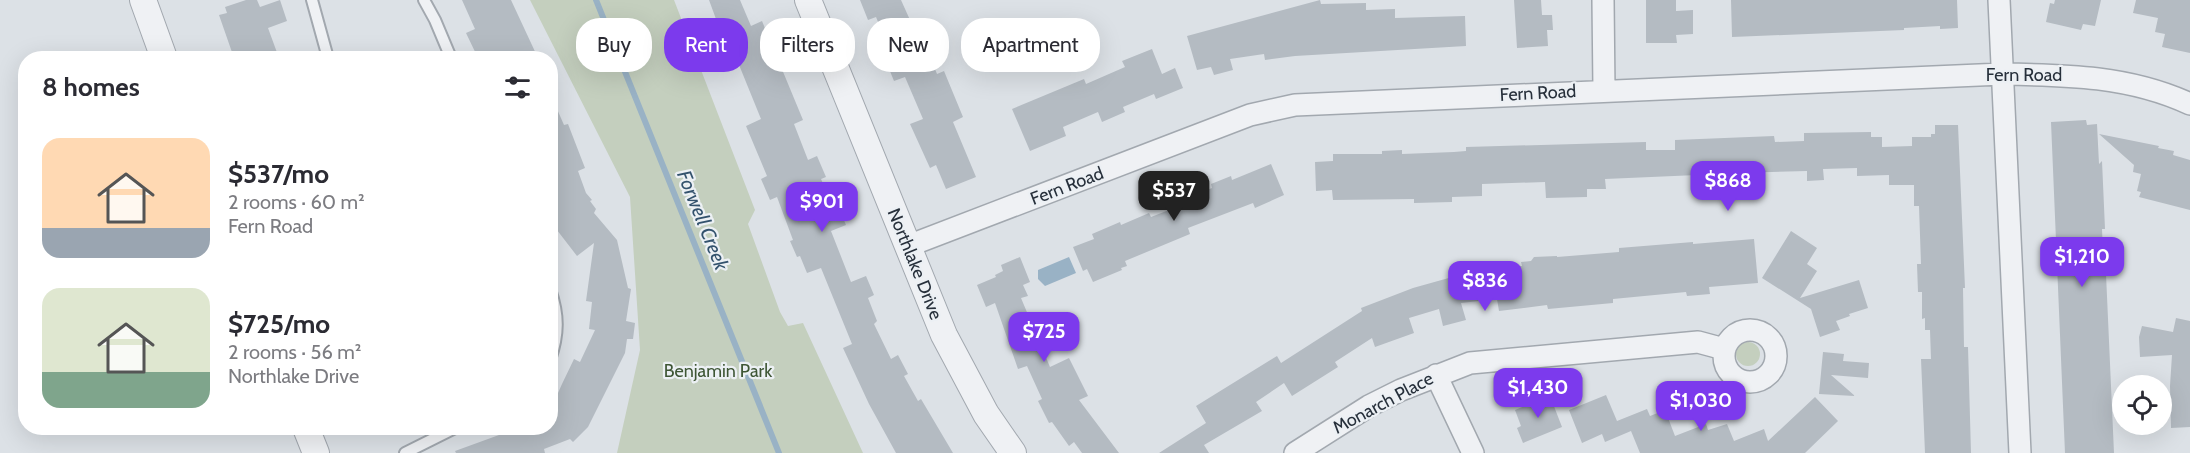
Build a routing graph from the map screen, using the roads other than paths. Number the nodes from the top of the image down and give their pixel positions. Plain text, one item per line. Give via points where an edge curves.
1 (142, 0) edge
2 (312, 0) edge
3 (424, 0) edge
4 (808, 0) edge
5 (1603, 0) edge
6 (1999, 0) edge
7 (161, 51) edge
8 (326, 51) edge
9 (448, 51) edge
10 (2002, 74) junction
11 (1604, 90) junction
12 (2190, 104) edge
13 (908, 246) junction
14 (558, 315) edge
15 (558, 332) edge
16 (1724, 349) dead end
17 (1436, 375) junction
18 (309, 435) edge
19 (441, 435) edge
20 (316, 453) edge
21 (405, 453) edge
22 (1013, 453) edge
23 (1295, 453) edge
24 (1473, 453) edge
25 (2020, 453) edge

1 - 7 street
2 - 8 lane
3 - 9 lane
4 - 13 street, Northlake Drive
5 - 11 street
6 - 10 street
10 - 11 street, Fern Road
10 - 12 street, Fern Road via 2076,75 2131,82
10 - 25 street
11 - 13 street, Fern Road via 1295,105 1250,115
13 - 22 street, Northlake Drive via 944,335 986,414
14 - 15 lane
16 - 17 street, Monarch Place via 1698,342 1583,351 1479,361
17 - 23 street, Monarch Place via 1369,406
17 - 24 street
18 - 20 street
19 - 21 lane

